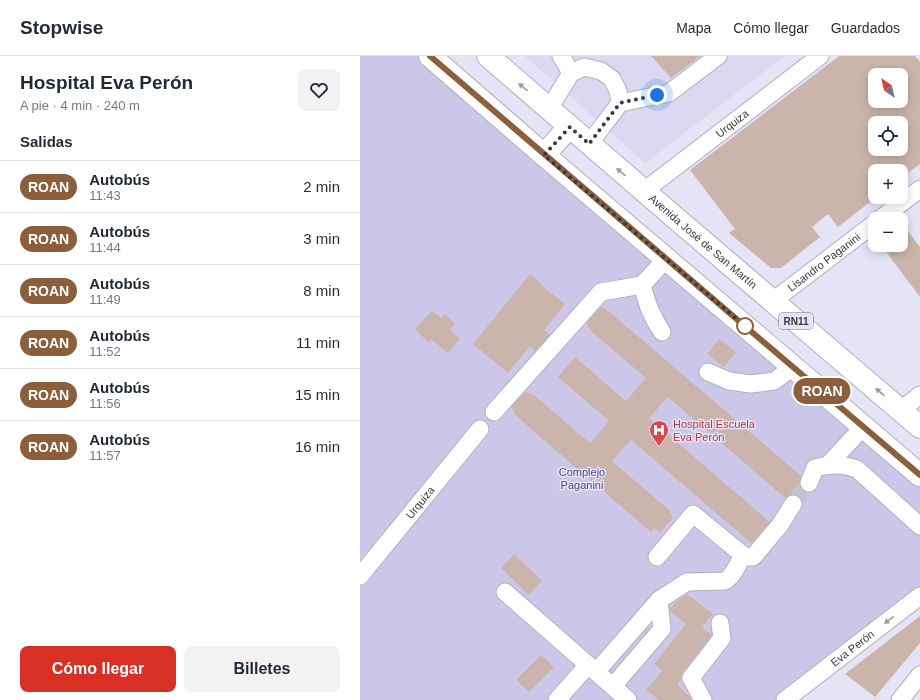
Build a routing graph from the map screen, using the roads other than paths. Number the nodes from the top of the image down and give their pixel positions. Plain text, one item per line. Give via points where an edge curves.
1 (430, 56) edge
2 (488, 56) edge
3 (561, 56) edge
4 (718, 56) edge
5 (820, 56) edge
6 (579, 65) edge
7 (620, 103) junction
8 (549, 109) junction
9 (570, 127) junction
10 (589, 144) junction
11 (544, 155) junction
12 (920, 189) edge
13 (644, 191) junction
14 (889, 212) edge
15 (868, 228) edge
16 (666, 259) junction
17 (642, 285) junction
18 (772, 301) junction
19 (662, 332) dead end
20 (793, 367) junction
21 (708, 372) dead end
22 (920, 395) edge
23 (901, 410) junction
24 (494, 412) dead end
25 (863, 427) junction
26 (920, 427) edge
27 (480, 429) dead end
28 (828, 465) junction
29 (920, 475) edge
30 (809, 483) tunnel mouth
31 (793, 504) tunnel mouth
32 (920, 526) edge
33 (743, 555) junction
34 (657, 557) dead end
35 (360, 576) edge
36 (505, 592) dead end
37 (920, 596) edge
38 (659, 600) junction
39 (720, 623) dead end
40 (592, 668) junction
41 (920, 675) edge
42 (613, 686) junction
43 (557, 700) edge
44 (628, 700) edge
45 (703, 700) edge
46 (785, 700) edge
47 (900, 700) edge

1 - 11 main road
8 -> 2 main road, Avenida José de San Martín / RN11
3 - 6 street
4 - 7 street via 669,93
5 - 13 street, Urquiza
6 - 7 street via 601,71 612,79
6 - 8 street
7 - 10 street
8 - 9 main road, Avenida José de San Martín / RN11
9 - 10 main road, Avenida José de San Martín / RN11
9 - 11 main road
13 -> 10 main road, Avenida José de San Martín / RN11
11 - 16 main road
12 - 14 street
13 - 18 main road, Avenida José de San Martín / RN11
15 - 18 street, Lisandro Paganini
16 - 17 street
16 - 20 main road
17 - 19 street via 654,321
17 - 24 street via 601,292
23 -> 18 main road, Avenida José de San Martín / RN11
20 - 21 street via 774,381 751,384 729,381
20 - 25 main road
22 - 23 street
23 - 26 main road, Avenida José de San Martín / RN11
25 - 28 street
25 - 29 main road
27 - 35 street, Urquiza
28 - 30 street via 815,468
28 - 32 street via 846,465 857,469
31 - 33 street via 780,525 753,557
33 - 34 street via 693,514
33 - 38 street via 730,578 725,581 686,582
36 - 40 street
37 -> 46 street, Eva Perón
38 - 40 street
38 - 42 street via 662,630
39 - 45 street via 722,638 691,678
40 - 42 street
40 - 43 street
41 - 47 street
42 - 44 street

